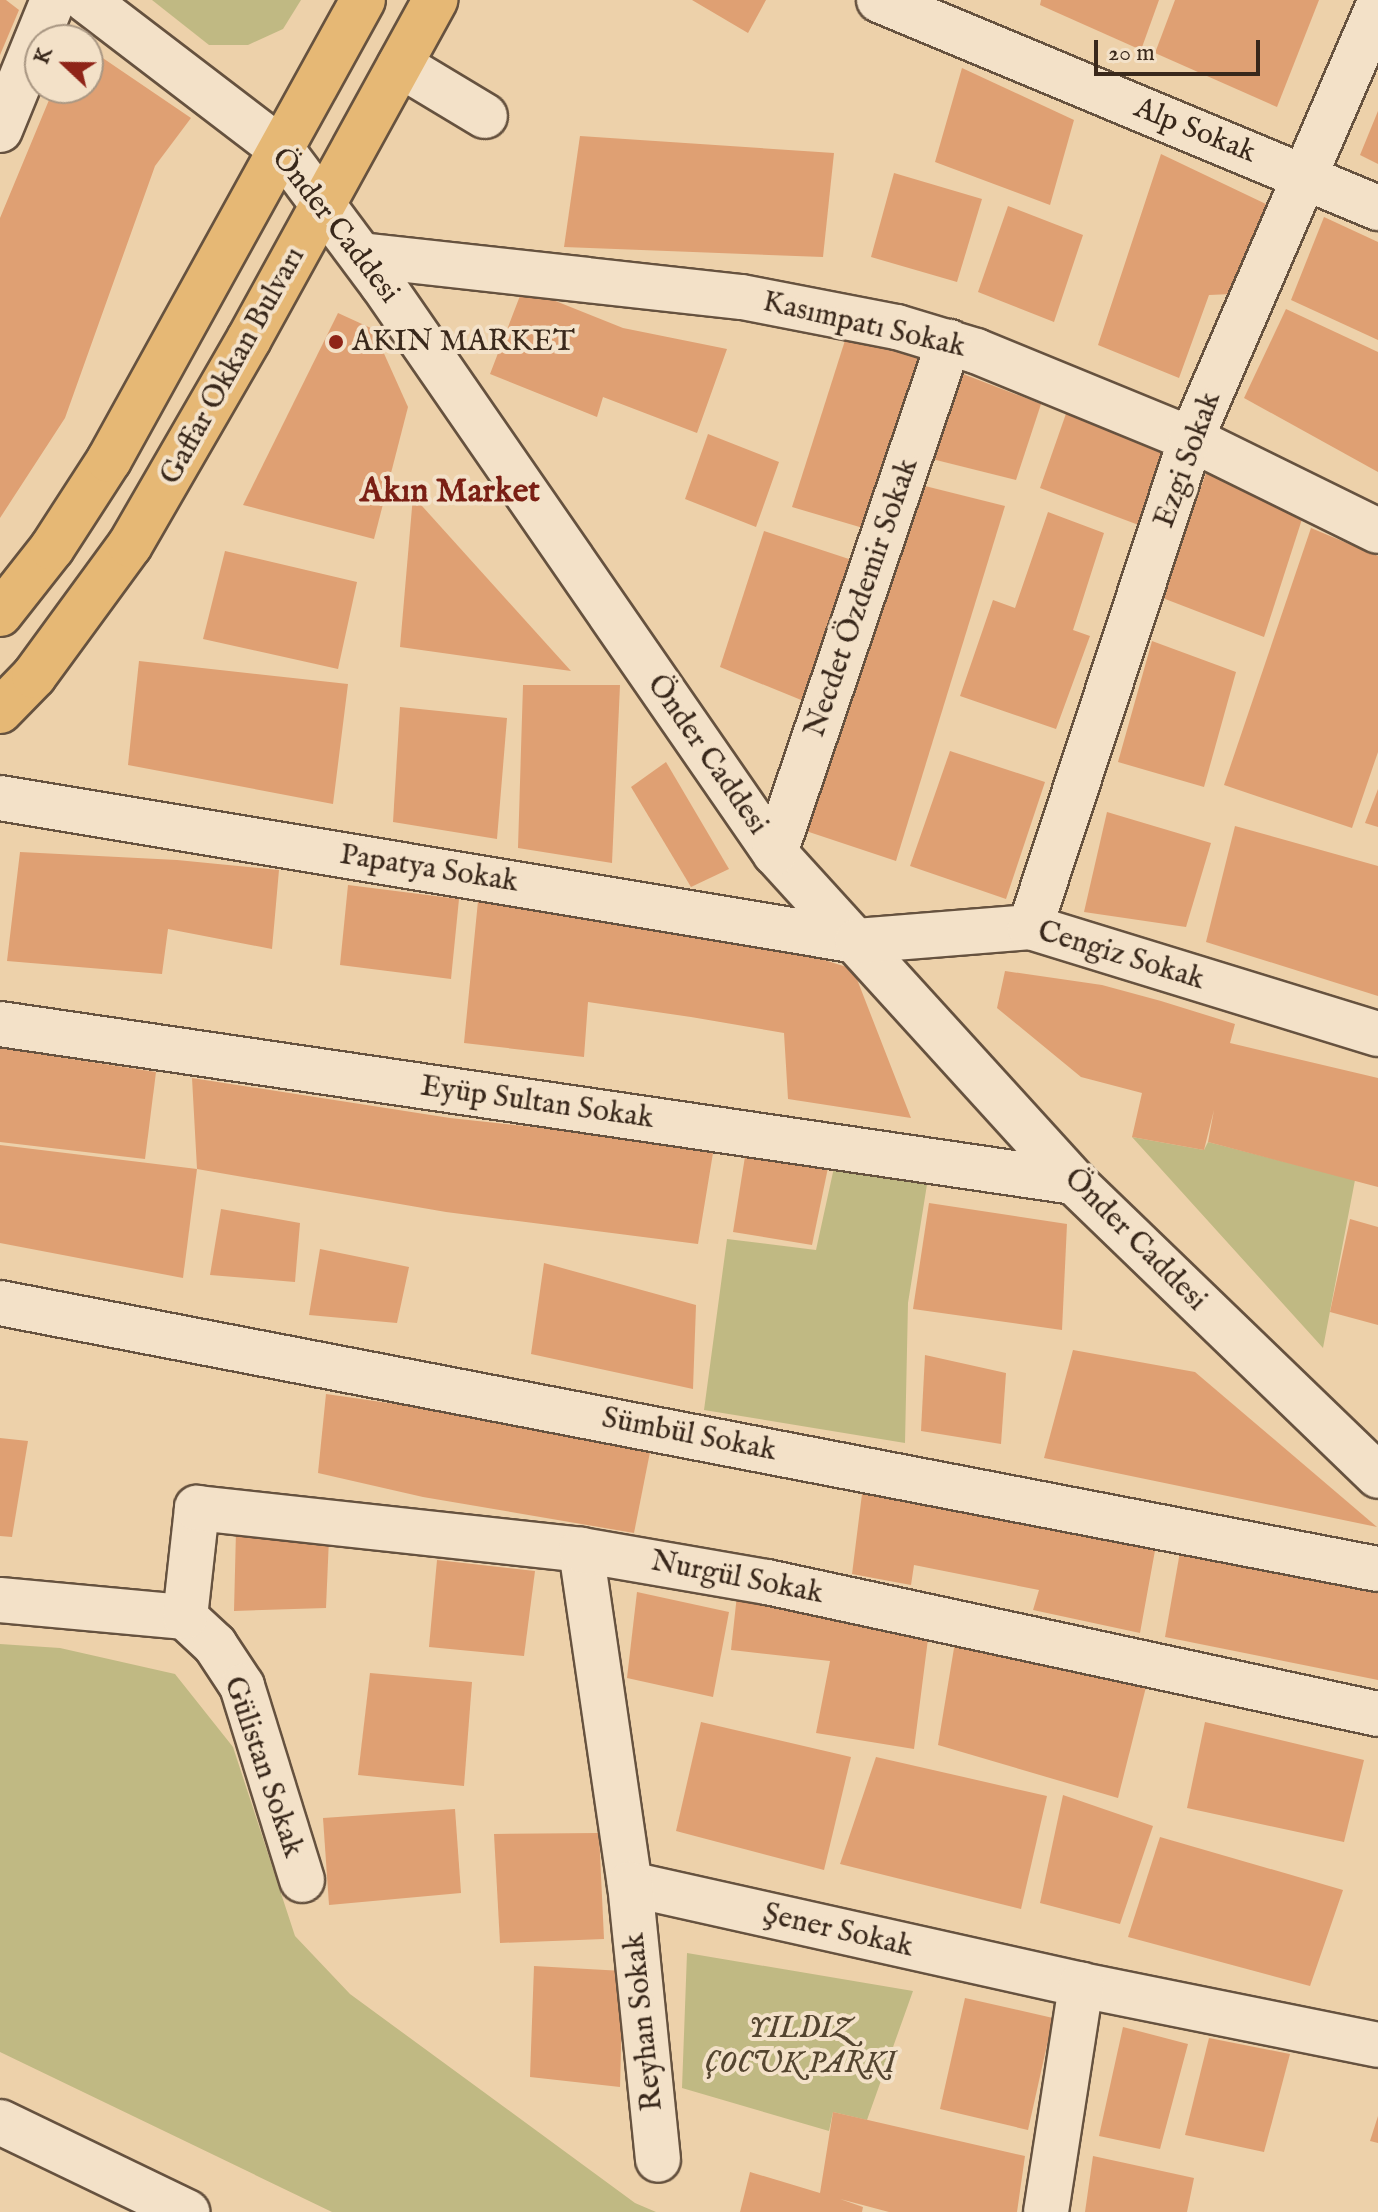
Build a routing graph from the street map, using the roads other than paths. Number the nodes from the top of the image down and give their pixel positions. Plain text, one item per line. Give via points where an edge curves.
1 (53, 0) edge
2 (86, 0) edge
3 (363, 0) edge
4 (435, 0) edge
5 (879, 0) edge
6 (1378, 6) edge
7 (400, 65) junction
8 (485, 116) dead end
9 (0, 130) edge
10 (282, 150) junction
11 (1307, 177) junction
12 (325, 203) junction
13 (1378, 208) edge
14 (361, 255) junction
15 (949, 342) junction
16 (1191, 439) junction
17 (1378, 531) edge
18 (0, 614) edge
19 (0, 711) edge
20 (0, 798) edge
21 (775, 853) junction
22 (1030, 927) junction
23 (857, 941) junction
24 (0, 1024) edge
25 (1378, 1034) edge
26 (1074, 1182) junction
27 (0, 1303) edge
28 (1378, 1476) edge
29 (581, 1550) junction
30 (1378, 1569) edge
31 (0, 1600) edge
32 (185, 1617) junction
33 (1378, 1714) edge
34 (302, 1880) dead end
35 (630, 1884) junction
36 (1081, 1985) junction
37 (1378, 2045) edge
38 (0, 2122) edge
39 (658, 2160) dead end
40 (187, 2212) edge
41 (1046, 2212) edge

1 - 9 street
2 - 10 street, Önder Caddesi
3 - 10 main road, Gaffar Okkan Bulvarı
4 - 7 main road, Gaffar Okkan Bulvarı
5 - 11 street, Alp Sokak
6 - 11 street, Ezgi Sokak
7 - 8 street
7 - 12 main road, Gaffar Okkan Bulvarı
10 - 12 street, Önder Caddesi
10 - 18 main road, Gaffar Okkan Bulvarı via 109,460 52,548
11 - 13 street, Alp Sokak
11 - 16 street, Ezgi Sokak
12 - 14 street, Önder Caddesi
12 - 19 main road, Gaffar Okkan Bulvarı via 130,545 34,676
14 - 15 street, Kasımpatı Sokak via 742,297 855,317
14 - 21 street, Önder Caddesi
15 - 16 street, Kasımpatı Sokak
15 - 21 street, Necdet Özdemir Sokak
16 - 17 street, Kasımpatı Sokak
16 - 22 street, Ezgi Sokak
20 - 23 street, Papatya Sokak
21 - 23 street, Önder Caddesi
22 - 23 street, Cengiz Sokak
22 - 25 street, Cengiz Sokak
23 - 26 street, Önder Caddesi
24 - 26 street, Eyüp Sultan Sokak
26 - 28 street, Önder Caddesi
27 - 30 street, Sümbül Sokak
29 - 32 street, Nurgül Sokak via 197,1508
29 - 33 street, Nurgül Sokak via 767,1582
29 - 35 street
31 - 32 street
32 - 34 street, Gülistan Sokak via 215,1645 242,1686
35 - 36 street, Şener Sokak
35 - 39 street, Reyhan Sokak
36 - 37 street, Şener Sokak
36 - 41 street
38 - 40 street

